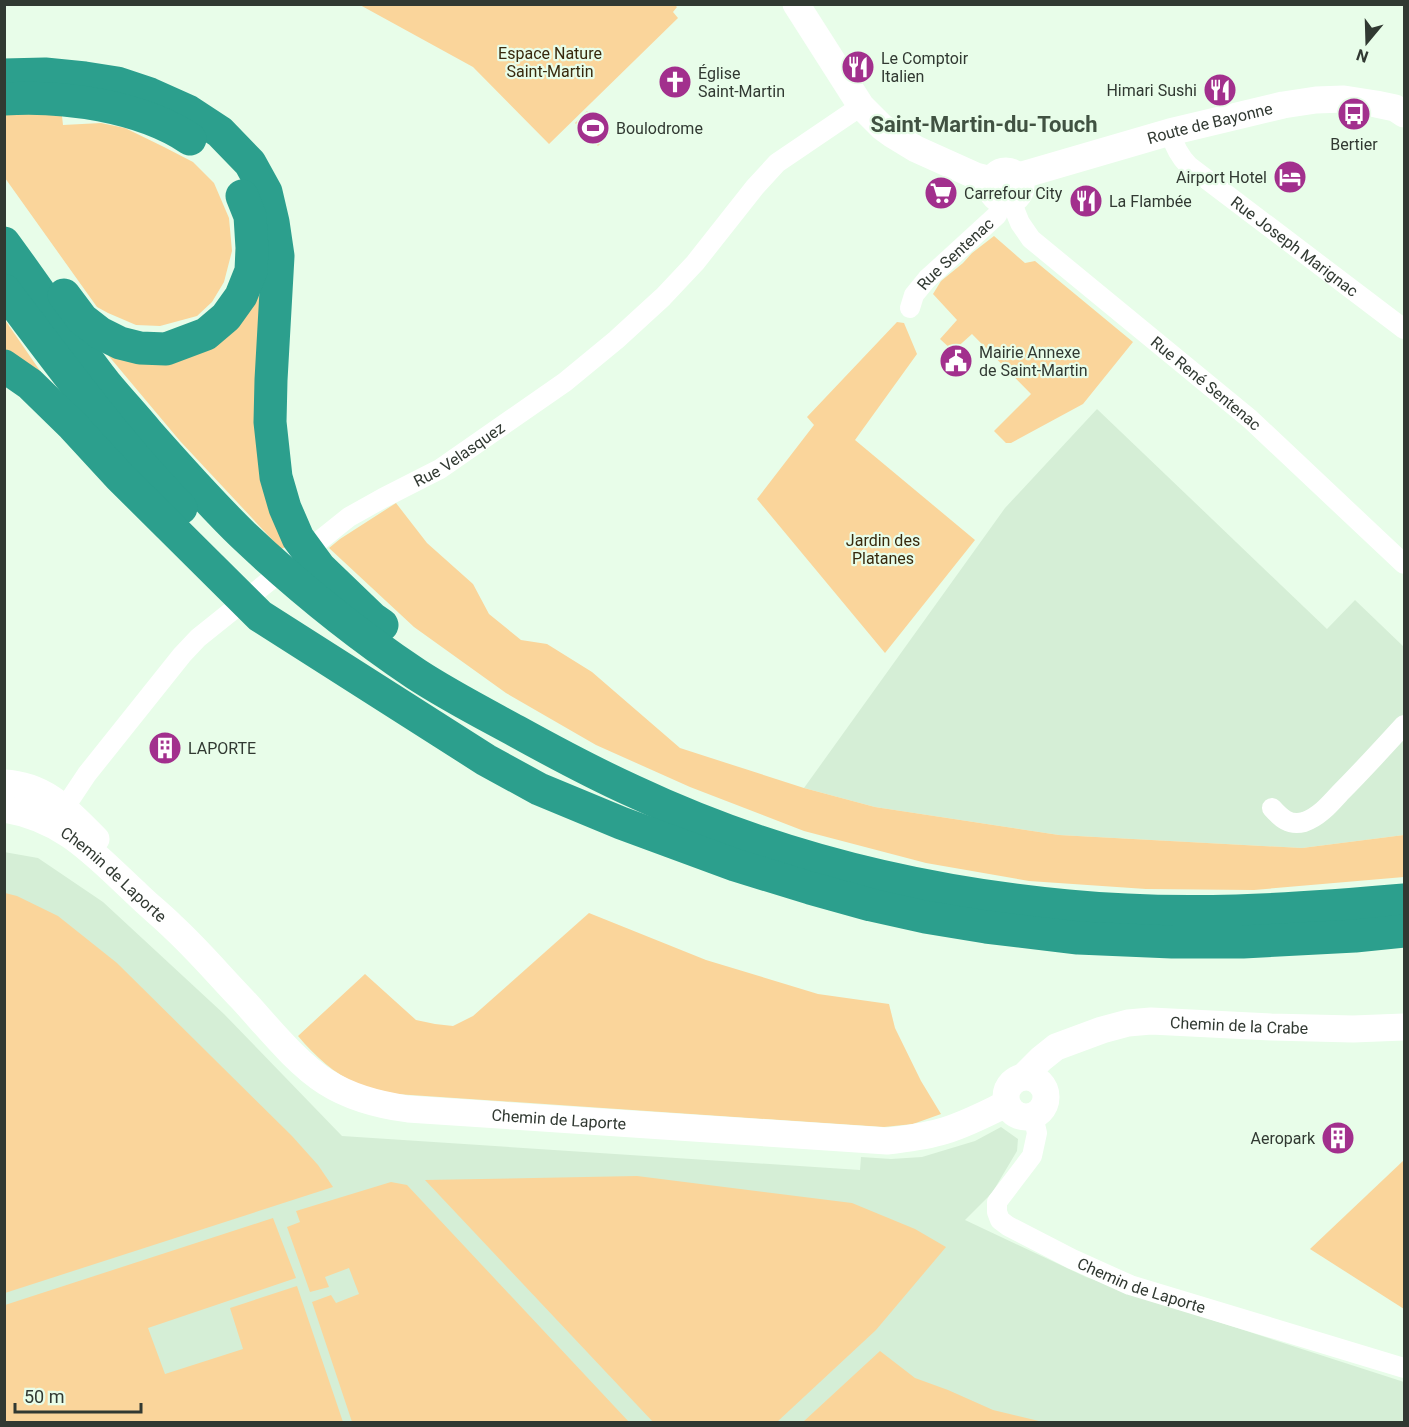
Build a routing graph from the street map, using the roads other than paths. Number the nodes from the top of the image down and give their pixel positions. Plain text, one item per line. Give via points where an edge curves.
1 (796, 4) edge
2 (4, 75) edge
3 (4, 99) edge
4 (1401, 105) edge
5 (861, 106) junction
6 (1170, 132) junction
7 (1006, 190) junction
8 (4, 218) edge
9 (4, 243) edge
10 (4, 290) edge
11 (910, 308) dead end
12 (1404, 329) edge
13 (4, 366) edge
14 (1404, 564) edge
15 (390, 700) junction
16 (504, 725) junction
17 (1404, 725) edge
18 (4, 783) edge
19 (1272, 808) dead end
20 (4, 809) edge
21 (58, 816) junction
22 (1404, 900) edge
23 (1404, 931) edge
24 (1404, 1027) edge
25 (1034, 1082) junction
26 (1006, 1104) junction
27 (1033, 1116) junction
28 (1404, 1368) edge

1 - 5 street
2 - 16 highway via 85,78 150,94 188,111 220,132 250,163 266,192 278,256 270,422 276,477 298,538 320,568 372,618
3 - 8 highway via 74,101 129,111 176,129 209,152 237,181 250,216 251,271 241,296 226,317 206,334 166,349 140,348 120,343 82,319
4 - 6 street, Route de Bayonne via 1316,100
5 - 7 street via 882,127 916,149
5 - 21 street, Rue Velasquez via 777,163 663,297 565,382 440,469 349,517 198,638 87,774
6 - 7 street, Route de Bayonne via 1026,173
6 - 12 street, Rue Joseph Marignac via 1173,146 1189,166
7 - 11 street, Rue Sentenac via 997,215 921,287
7 - 14 street, Rue René Sentenac via 1020,224 1032,239 1250,419
9 - 16 highway via 106,384 182,472 242,533 353,630 420,677
10 - 15 highway via 87,399 164,490 235,563 334,646
13 - 15 highway via 30,384 260,616
15 - 23 highway via 539,789 735,865 871,905 986,927 1090,939 1243,942
16 - 22 highway via 637,793 710,823 835,865 884,877 984,896 1172,912 1286,910
17 - 19 street via 1320,813 1292,823
18 - 21 street via 39,791 54,799
20 - 21 street
21 - 26 street, Chemin de Laporte via 143,886 174,927 309,1069 360,1099 408,1109 887,1141 940,1132
24 - 25 street, Chemin de la Crabe via 1128,1023 1077,1040 1061,1053 1046,1076
25 - 26 street via 1013,1081 1006,1089
25 - 27 street, Chemin de Laporte via 1046,1101
26 - 27 street via 1017,1116
27 - 28 street, Chemin de Laporte via 1037,1133 1032,1156 997,1202 1000,1220 1008,1226 1131,1285

